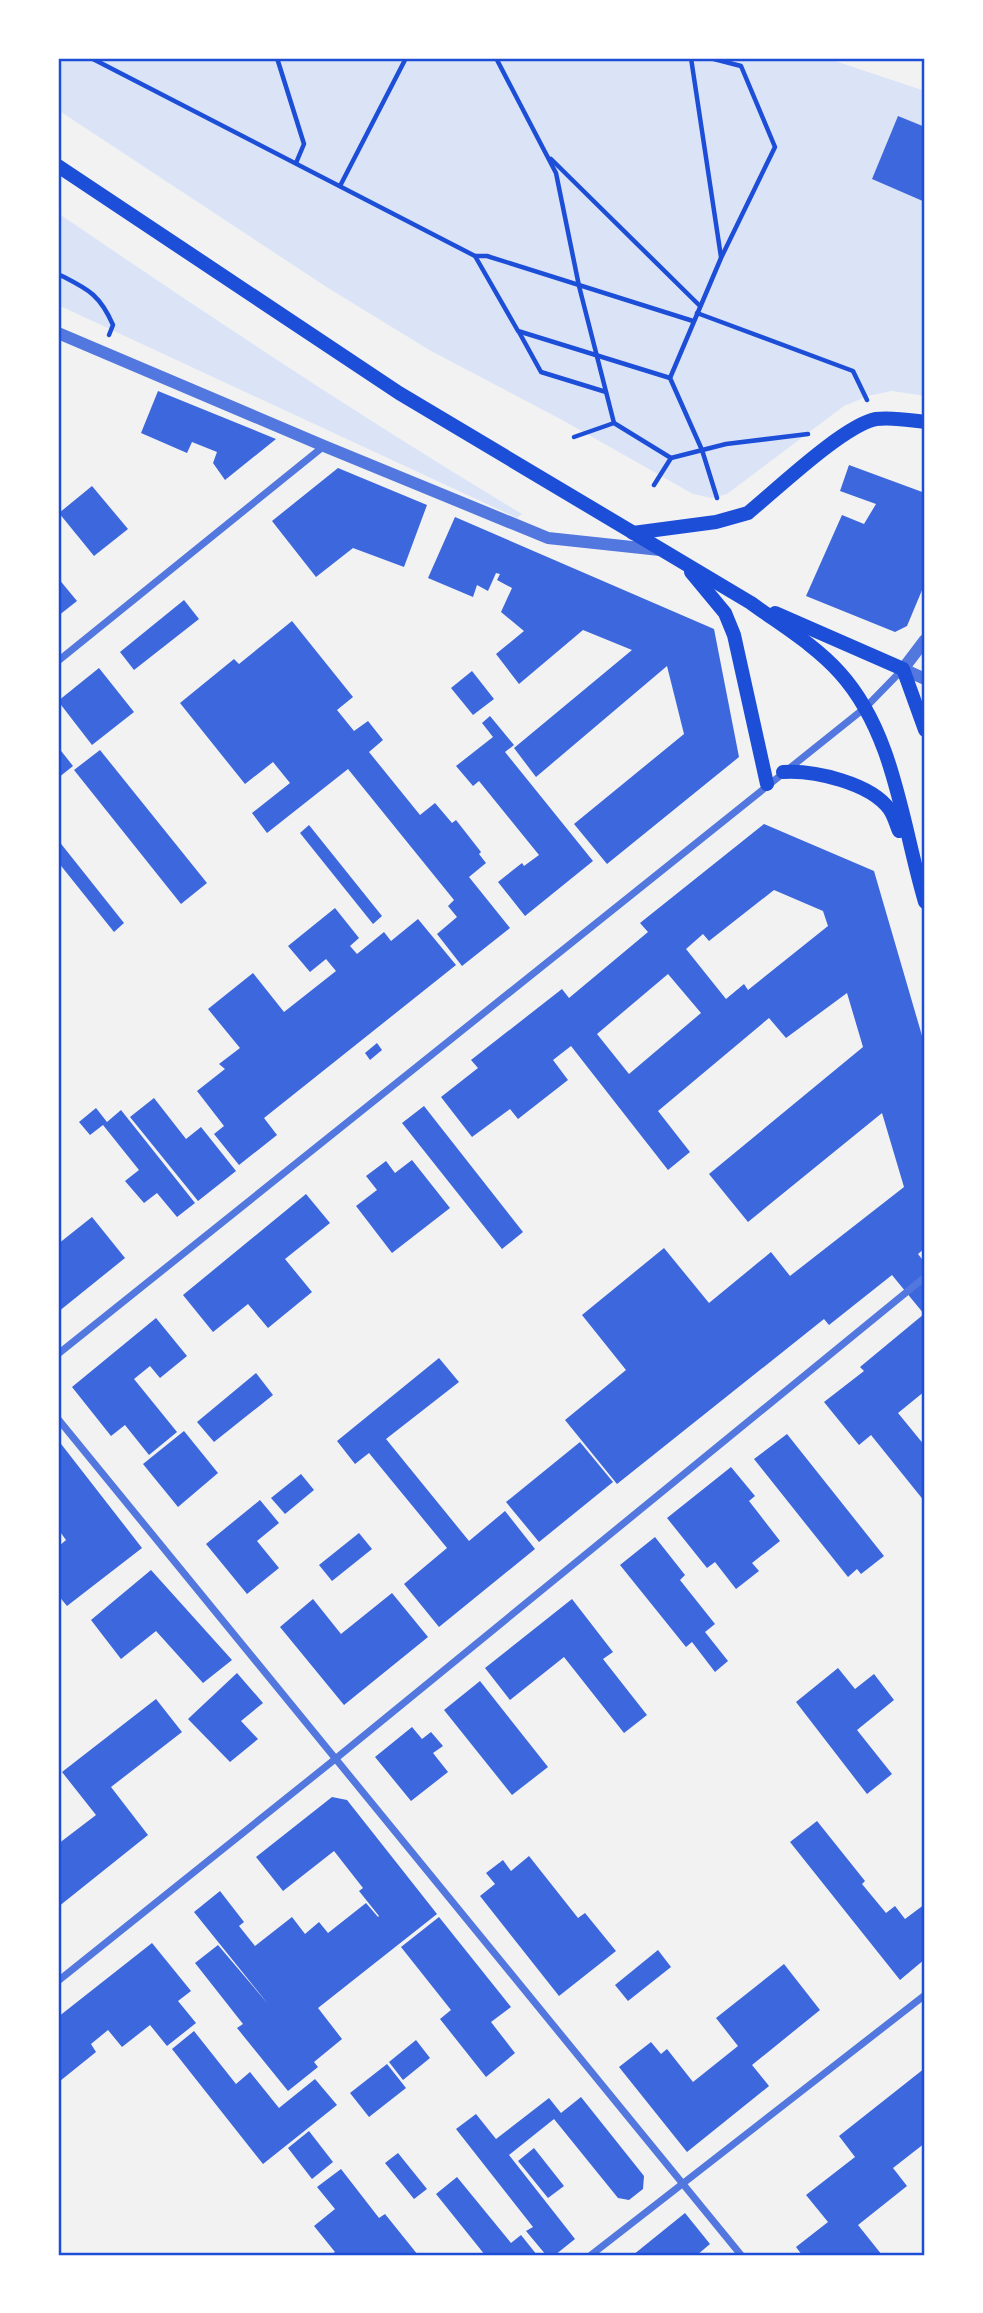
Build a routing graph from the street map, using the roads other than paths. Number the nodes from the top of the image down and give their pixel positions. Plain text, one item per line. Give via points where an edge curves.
1 (58, 166) edge
2 (58, 333) edge
3 (925, 422) edge
4 (324, 446) junction
5 (633, 533) junction
6 (660, 550) junction
7 (683, 563) junction
8 (751, 603) junction
9 (925, 640) edge
10 (58, 662) edge
11 (903, 669) junction
12 (925, 679) edge
13 (866, 707) junction
14 (925, 730) edge
15 (783, 772) junction
16 (767, 784) junction
17 (913, 860) junction
18 (925, 902) edge
19 (925, 1277) edge
20 (58, 1354) edge
21 (58, 1419) edge
22 (334, 1760) junction
23 (58, 1981) edge
24 (925, 1994) edge
25 (682, 2182) junction
26 (591, 2255) edge
27 (741, 2255) edge

1 - 5 main road via 399,393
2 - 4 street
3 - 5 main road via 874,419 851,428 748,513
4 - 6 street via 548,538
4 - 10 street
5 - 6 main road
6 - 7 main road
7 - 8 main road
7 - 16 main road via 725,612 734,635
8 - 11 main road
8 - 13 main road via 838,670
9 - 11 street
11 - 12 street
11 - 13 street
11 - 14 main road
13 - 15 street
13 - 17 main road via 887,755
15 - 16 street
15 - 17 main road via 819,773 876,797 890,810
16 - 20 street
17 - 18 main road
19 - 22 street
21 - 22 street
22 - 23 street
22 - 25 street
24 - 25 street
25 - 26 street
25 - 27 street

